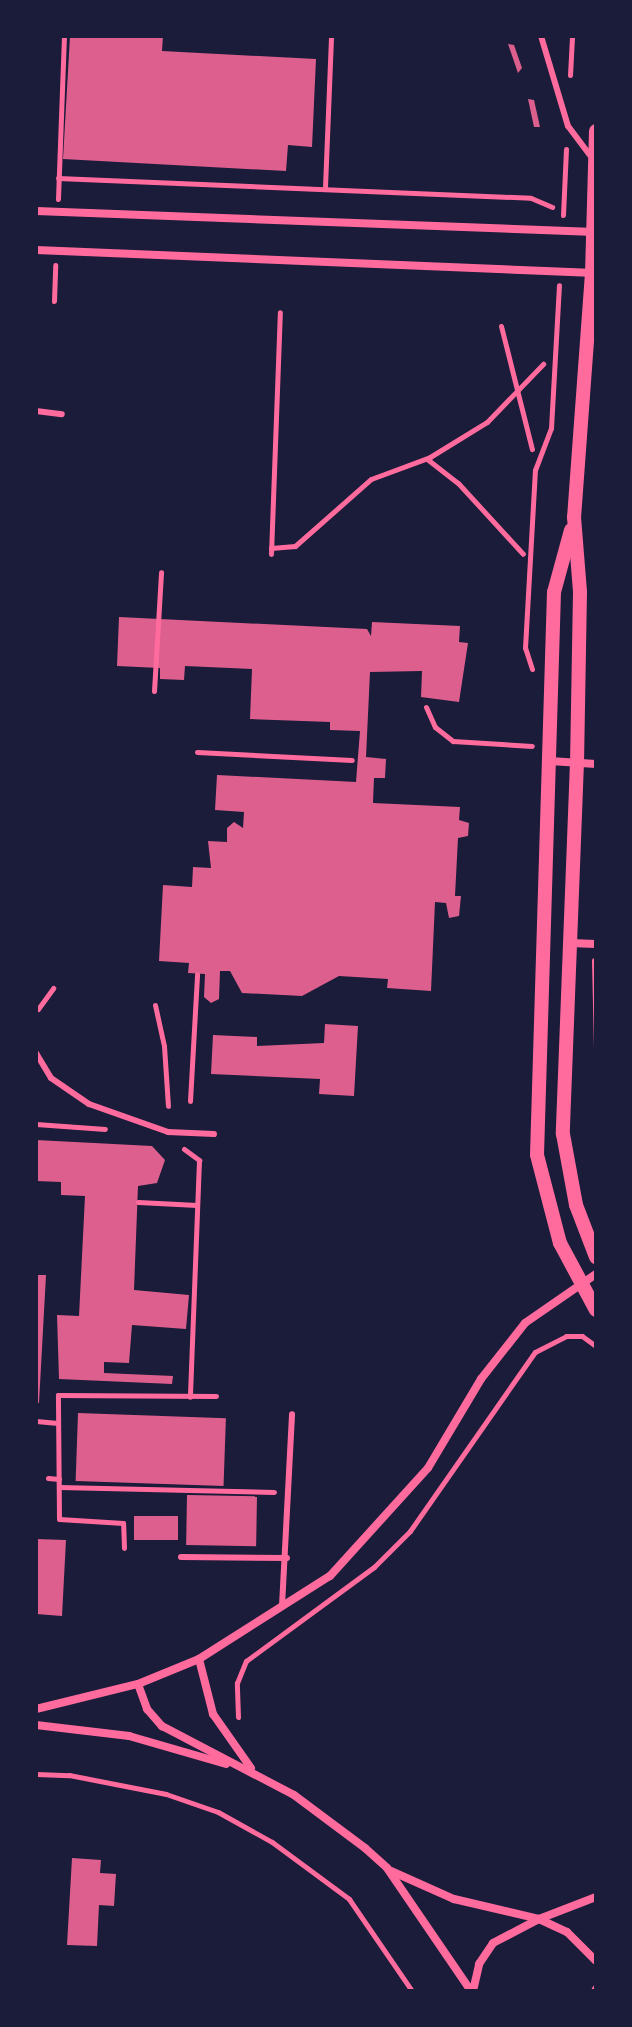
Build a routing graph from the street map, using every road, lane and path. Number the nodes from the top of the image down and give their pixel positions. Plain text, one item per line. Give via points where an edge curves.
1 (64, 36) edge
2 (331, 36) edge
3 (541, 36) edge
4 (572, 36) edge
5 (569, 85) dead end
6 (596, 131) edge
7 (594, 161) edge
8 (565, 164) dead end
9 (58, 178) junction
10 (325, 187) junction
11 (563, 204) dead end
12 (552, 207) dead end
13 (36, 211) edge
14 (57, 212) junction
15 (595, 232) edge
16 (36, 250) edge
17 (56, 251) junction
18 (594, 273) edge
19 (54, 301) dead end
20 (280, 312) dead end
21 (501, 326) dead end
22 (543, 364) dead end
23 (518, 391) junction
24 (36, 411) edge
25 (62, 414) dead end
26 (532, 449) dead end
27 (426, 458) junction
28 (574, 517) junction
29 (523, 554) dead end
30 (161, 572) dead end
31 (154, 691) dead end
32 (426, 707) dead end
33 (533, 746) dead end
34 (197, 752) dead end
35 (352, 760) dead end
36 (550, 761) junction
37 (577, 762) junction
38 (596, 764) edge
39 (570, 943) junction
40 (594, 944) edge
41 (197, 974) dead end
42 (53, 988) dead end
43 (155, 1005) dead end
44 (38, 1009) edge
45 (596, 1051) edge
46 (36, 1053) edge
47 (190, 1101) dead end
48 (168, 1106) dead end
49 (36, 1124) edge
50 (113, 1131) dead end
51 (214, 1134) dead end
52 (171, 1146) dead end
53 (138, 1202) dead end
54 (197, 1205) junction
55 (596, 1257) edge
56 (596, 1274) edge
57 (580, 1283) junction
58 (596, 1310) edge
59 (216, 1396) dead end
60 (190, 1397) junction
61 (292, 1414) dead end
62 (36, 1421) edge
63 (58, 1423) junction
64 (48, 1478) dead end
65 (59, 1479) junction
66 (59, 1487) junction
67 (289, 1492) junction
68 (124, 1548) dead end
69 (181, 1557) dead end
70 (287, 1558) junction
71 (281, 1611) junction
72 (199, 1659) junction
73 (138, 1684) junction
74 (36, 1709) edge
75 (36, 1725) edge
76 (254, 1772) junction
77 (36, 1774) edge
78 (387, 1868) junction
79 (596, 1897) edge
80 (539, 1919) junction
81 (596, 1961) edge
82 (412, 1991) edge
83 (472, 1991) edge

1 - 9 path
2 - 10 path
3 - 7 lane via 568,126
4 - 5 path
6 - 7 street
7 - 15 street
8 - 11 path
9 - 10 path
9 - 14 path
10 - 12 path via 531,198
13 - 14 street
14 - 15 street
15 - 18 street
16 - 17 street
17 - 18 street
17 - 19 path
18 - 28 street
20 - 27 path via 271,551 295,546 371,479
21 - 23 path
22 - 23 path
23 - 26 path
23 - 27 path via 487,422
24 - 25 lane
27 - 29 path via 458,483
28 - 36 street via 554,592
28 - 37 street via 580,592
30 - 31 path
32 - 33 path via 435,727 453,741
34 - 35 path
36 - 37 street
36 - 57 street via 537,1155 560,1243
37 - 38 street
37 - 39 street
39 - 40 street
39 - 55 street via 563,1134 576,1205
40 - 45 path
41 - 47 path
42 - 44 path
43 - 48 path via 164,1043
46 - 51 lane via 51,1078 89,1104 168,1132
49 - 50 path
52 - 54 path via 199,1160
53 - 54 path
54 - 60 path
56 - 57 street
57 - 58 street
57 - 71 street via 525,1323 500,1352 428,1468 370,1536 330,1576
59 - 60 path
60 - 63 path via 58,1395
61 - 67 lane
62 - 63 path
63 - 65 path
64 - 65 path
65 - 66 path
66 - 67 path
66 - 68 path via 59,1519 123,1523
67 - 70 lane
69 - 70 lane
70 - 71 lane
71 - 72 street
72 - 73 street
72 - 76 street via 213,1714
73 - 74 street
73 - 76 street via 147,1709 162,1726
75 - 76 street via 129,1736
76 - 78 street via 339,1825
77 - 82 path via 69,1775 166,1794 218,1812 272,1842 349,1899
78 - 80 street via 454,1899
78 - 83 street
79 - 80 street
80 - 81 street via 567,1932
80 - 83 street via 493,1943 479,1964

